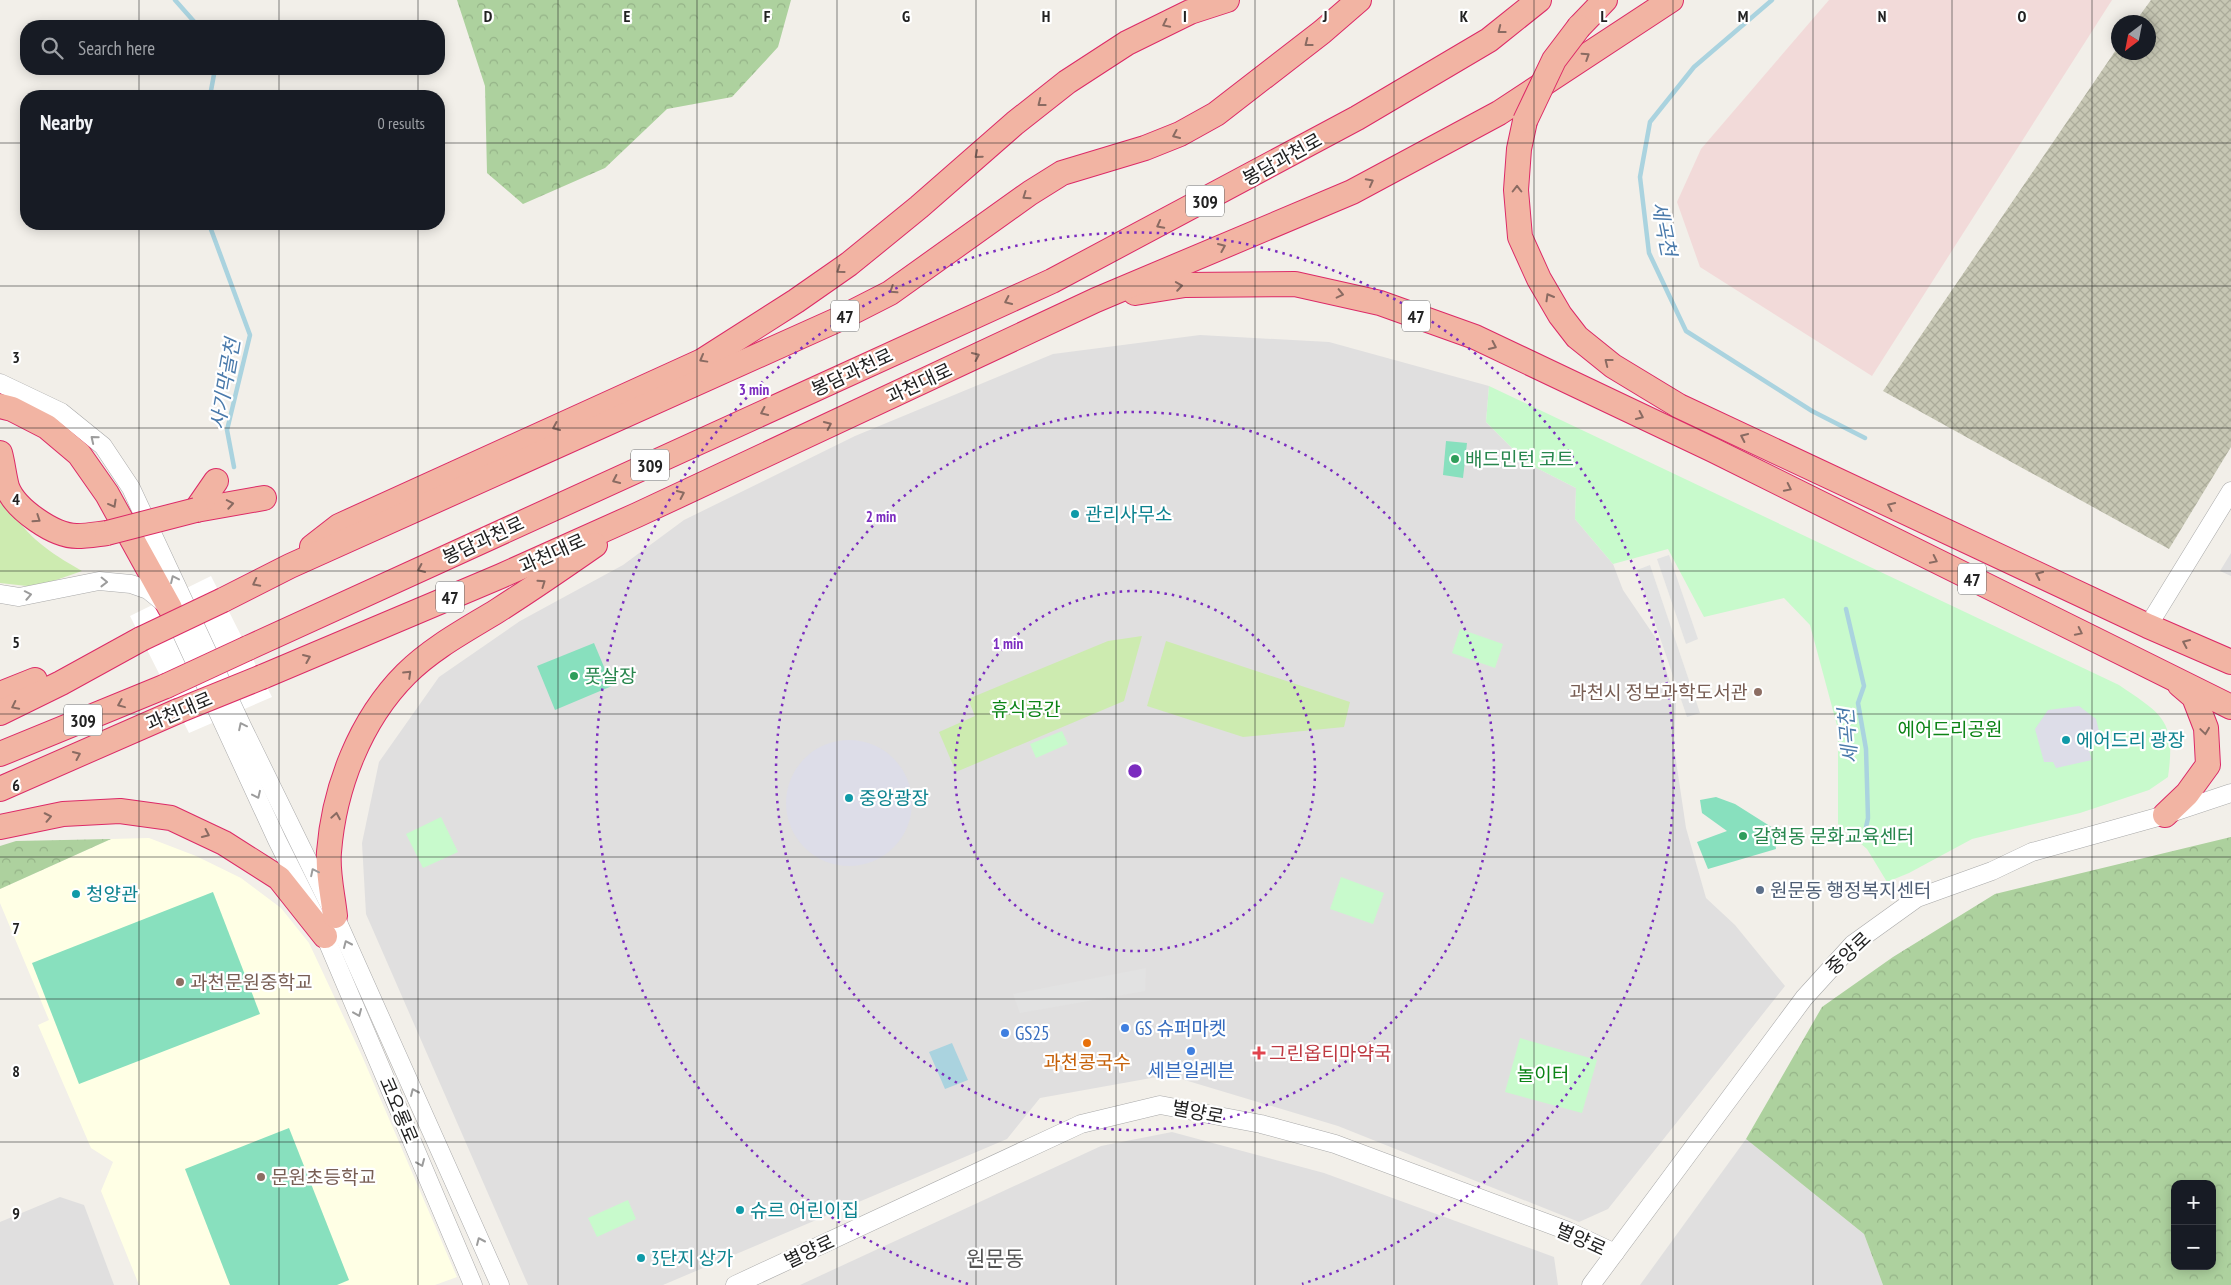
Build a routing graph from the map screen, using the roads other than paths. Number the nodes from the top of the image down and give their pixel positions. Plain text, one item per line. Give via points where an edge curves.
1 (1227, 0) edge
2 (1359, 0) edge
3 (1539, 0) edge
4 (1605, 0) edge
5 (1671, 0) edge
6 (1096, 300) junction
7 (0, 383) edge
8 (0, 406) edge
9 (0, 453) edge
10 (216, 481) dead end
11 (2231, 490) edge
12 (264, 498) dead end
13 (196, 510) junction
14 (637, 515) junction
15 (290, 566) junction
16 (0, 594) edge
17 (170, 608) junction
18 (2148, 626) junction
19 (141, 639) junction
20 (2231, 662) edge
21 (2171, 678) junction
22 (0, 694) edge
23 (2231, 707) edge
24 (0, 713) edge
25 (0, 754) edge
26 (0, 789) edge
27 (2231, 793) edge
28 (2165, 815) junction
29 (0, 827) edge
30 (330, 926) junction
31 (1615, 1253) junction
32 (473, 1285) edge
33 (500, 1285) edge
34 (735, 1285) edge
35 (1591, 1285) edge

1 -> 15 highway via 1190,12 1127,43 1067,82 849,264 796,302 702,361 339,526
2 -> 15 highway, 47 via 1216,114 1145,148 1062,173 890,293 828,324
3 -> 25 highway, 봉담과천로 / 309, bridge via 1489,40 1357,118 1052,281 166,686
18 -> 4 highway, bridge via 1678,406 1613,366 1577,337 1539,279 1520,237 1516,190 1519,149 1525,121 1554,60
6 -> 5 highway, 47 via 1352,192 1499,113
14 -> 6 highway, 과천대로 / 47
6 -> 21 highway, 47 via 1185,285 1295,284 1380,303 1492,346 1713,450
30 -> 7 street via 242,726 131,488 103,446 61,412
8 -> 17 highway via 47,426 80,454 107,494
9 -> 13 highway, bridge via 8,488 21,507 54,530 75,536 108,533
10 - 13 highway
11 - 18 street
13 -> 12 highway
26 -> 14 highway, 과천대로 / 47, bridge
30 -> 14 highway via 329,853 338,805 352,752 379,708 406,674 443,645 538,585
15 -> 19 highway, 47, bridge
16 -> 17 street via 18,597 99,581 131,584 148,590
17 -> 30 street via 277,840
20 -> 18 highway
19 - 22 highway
19 -> 24 highway, 47
21 - 23 highway, 47
21 -> 28 highway via 2194,697 2206,728 2208,766 2187,794
27 - 28 street, 중앙로
28 - 31 street, 중앙로 via 2032,852 1992,871 1917,898 1853,944 1804,998
29 -> 30 highway via 63,814 120,811 171,818 224,843 279,878
30 -> 32 street, 코오롱로
33 -> 30 street
31 - 34 street, 별양로 via 1568,1232 1335,1144 1261,1124 1160,1105 1081,1124
31 - 35 street, 중앙로

